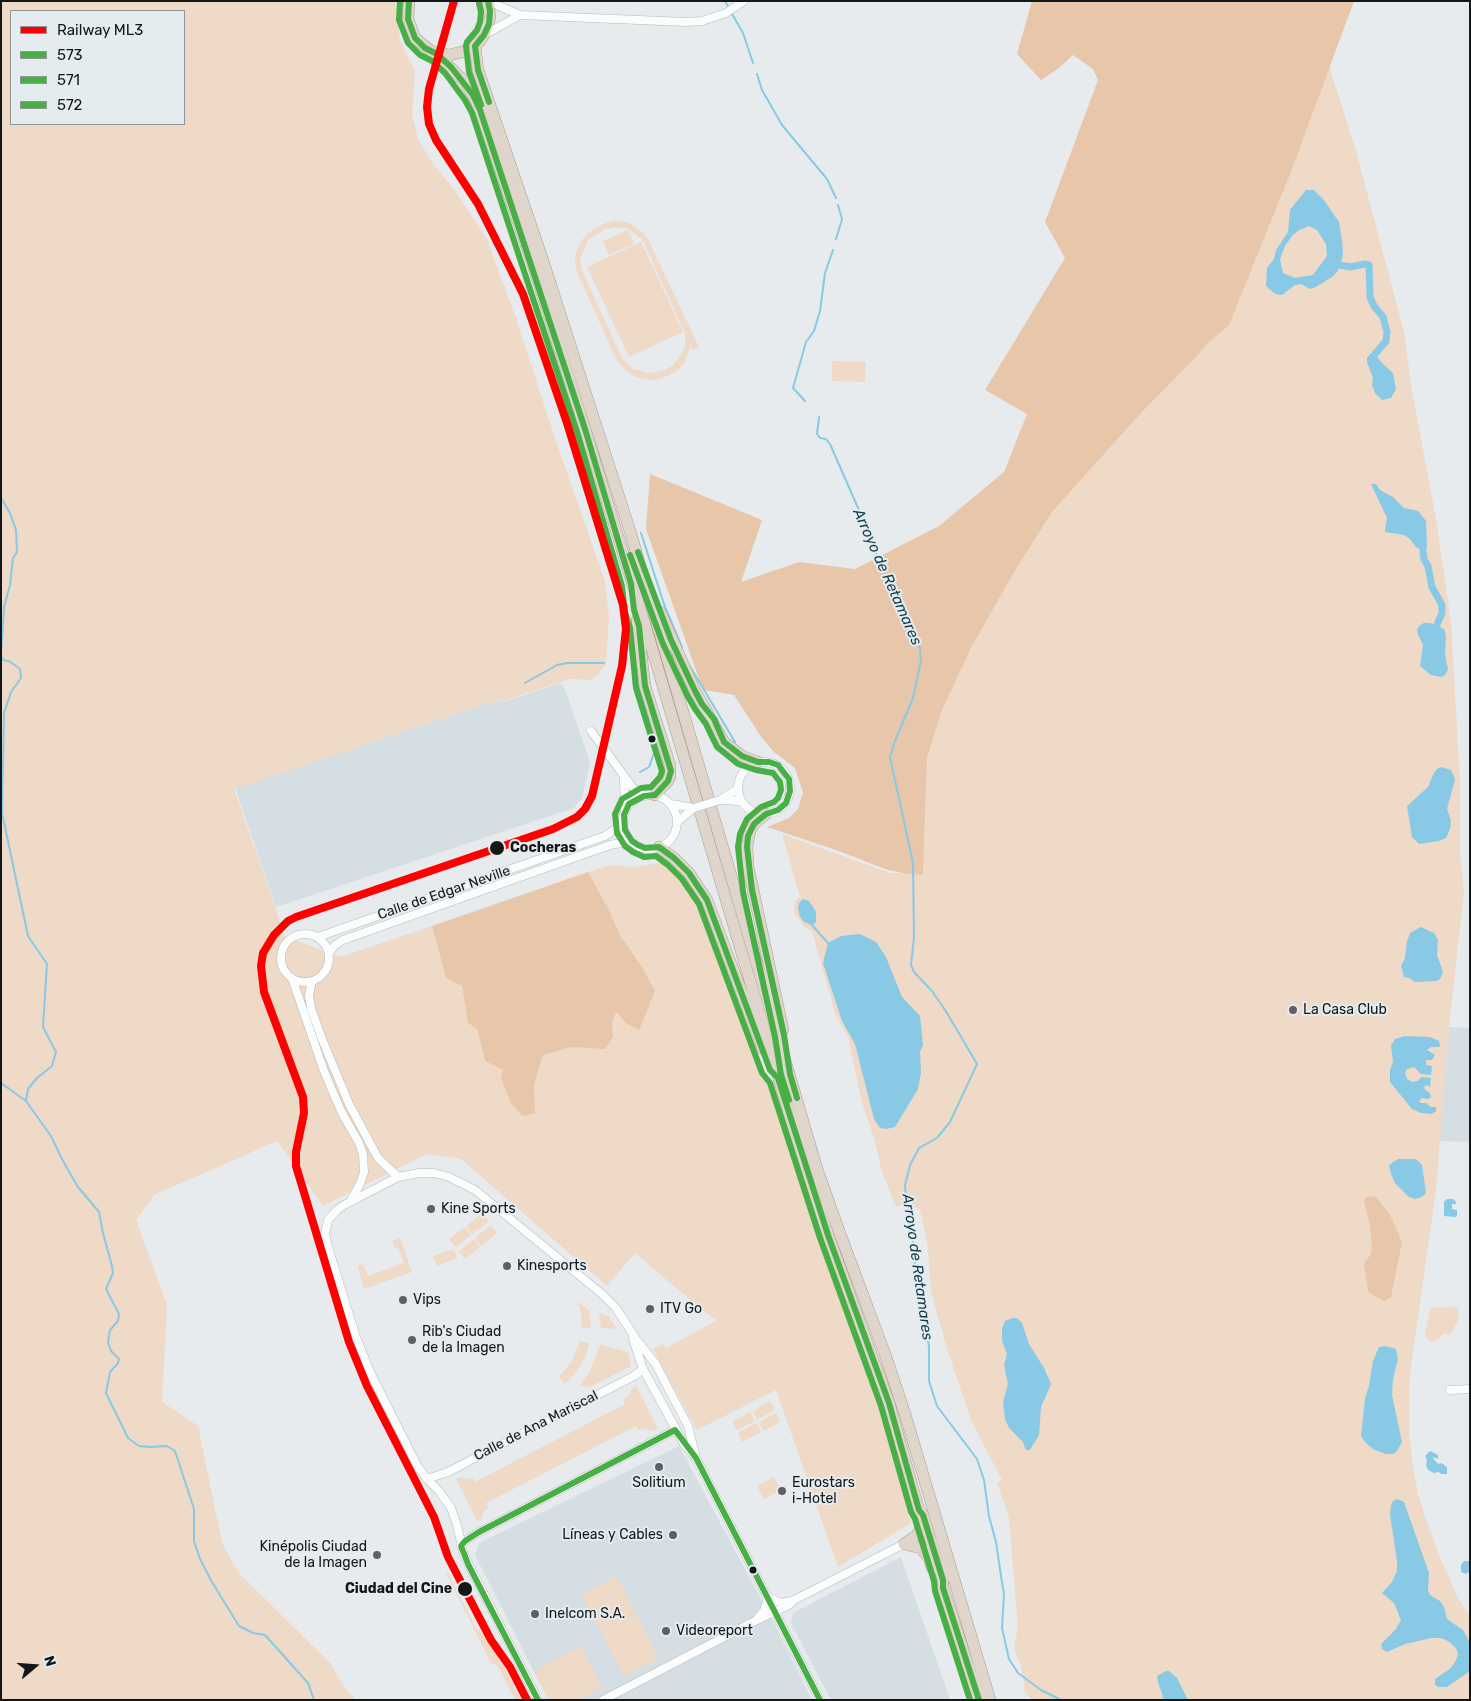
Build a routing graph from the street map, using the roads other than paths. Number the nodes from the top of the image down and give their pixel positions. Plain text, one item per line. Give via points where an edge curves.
1 (409, 1) edge
2 (490, 1) edge
3 (744, 1) edge
4 (520, 15) junction
5 (484, 35) junction
6 (475, 46) junction
7 (437, 54) junction
8 (630, 531) junction
9 (631, 584) junction
10 (591, 731) dead end
11 (758, 762) junction
12 (624, 777) junction
13 (738, 789) junction
14 (649, 795) junction
15 (720, 800) junction
16 (741, 801) junction
17 (671, 804) junction
18 (694, 808) junction
19 (625, 810) junction
20 (766, 814) junction
21 (677, 822) junction
22 (624, 823) junction
23 (632, 841) junction
24 (658, 847) junction
25 (318, 937) junction
26 (329, 953) junction
27 (292, 978) junction
28 (312, 981) junction
29 (790, 1074) junction
30 (778, 1078) junction
31 (398, 1177) junction
32 (350, 1201) junction
33 (630, 1330) junction
34 (643, 1369) junction
35 (1470, 1389) edge
36 (1450, 1390) dead end
37 (675, 1430) junction
38 (696, 1458) junction
39 (427, 1479) junction
40 (919, 1510) junction
41 (904, 1544) junction
42 (461, 1546) junction
43 (943, 1588) junction
44 (768, 1597) junction
45 (794, 1600) junction
46 (775, 1612) junction
47 (755, 1621) junction
48 (538, 1700) edge
49 (603, 1700) edge
50 (820, 1700) edge
51 (980, 1700) edge
52 (990, 1700) edge

1 - 7 highway via 408,19 412,32 425,48
2 - 4 street
2 - 5 highway via 490,17
3 - 4 street via 726,13 702,22
4 - 5 street
5 - 6 highway
6 - 7 highway via 457,54
6 - 8 highway via 478,70
7 - 9 highway via 465,82 480,110 586,429
8 - 11 highway via 671,640 702,704 728,746
8 - 29 highway
9 - 14 highway via 645,686 670,766 668,781
9 - 30 highway
10 - 12 street
11 - 13 street via 743,772
11 - 20 street via 778,765 790,785 786,803
12 - 14 street via 633,788
12 - 19 street
13 - 15 street
13 - 16 street
14 - 17 street via 661,797
14 - 19 street via 632,802
15 - 16 street
15 - 18 street, bridge
16 - 20 street via 752,811
17 - 18 street
17 - 21 street
18 - 21 street
19 - 22 street
20 - 29 highway via 750,831 748,861
21 - 24 street via 672,838
22 - 23 street
22 - 25 street, Calle de Edgar Neville via 605,836
23 - 24 street via 645,848
23 - 26 street, Calle de Edgar Neville via 610,845 343,940
24 - 30 highway via 689,873 706,900 770,1070
25 - 26 street
25 - 27 street via 296,935 285,944 282,966
26 - 28 street via 328,967
27 - 28 street
27 - 32 street via 324,1071 364,1155 364,1172
28 - 31 street via 309,995 312,1008 346,1097 378,1158
29 - 52 highway via 824,1187 905,1414
30 - 40 highway via 825,1226 889,1403
31 - 32 street
31 - 33 street via 434,1173 475,1190 602,1294
32 - 39 street via 328,1220 325,1234 328,1247 370,1372
33 - 34 street
33 - 38 street via 655,1363 684,1418
34 - 37 street
34 - 39 street, Calle de Ana Mariscal via 448,1472
35 - 36 street
37 - 38 street
37 - 42 street via 479,1532
38 - 44 street
39 - 42 street via 451,1508
40 - 41 highway via 921,1529
40 - 43 highway via 926,1524
41 - 43 highway via 921,1548
41 - 45 street
42 - 48 street
43 - 51 highway
44 - 45 street via 781,1603
44 - 46 street
44 - 47 street via 764,1611
45 - 46 street
46 - 47 street
46 - 50 street
47 - 49 street

